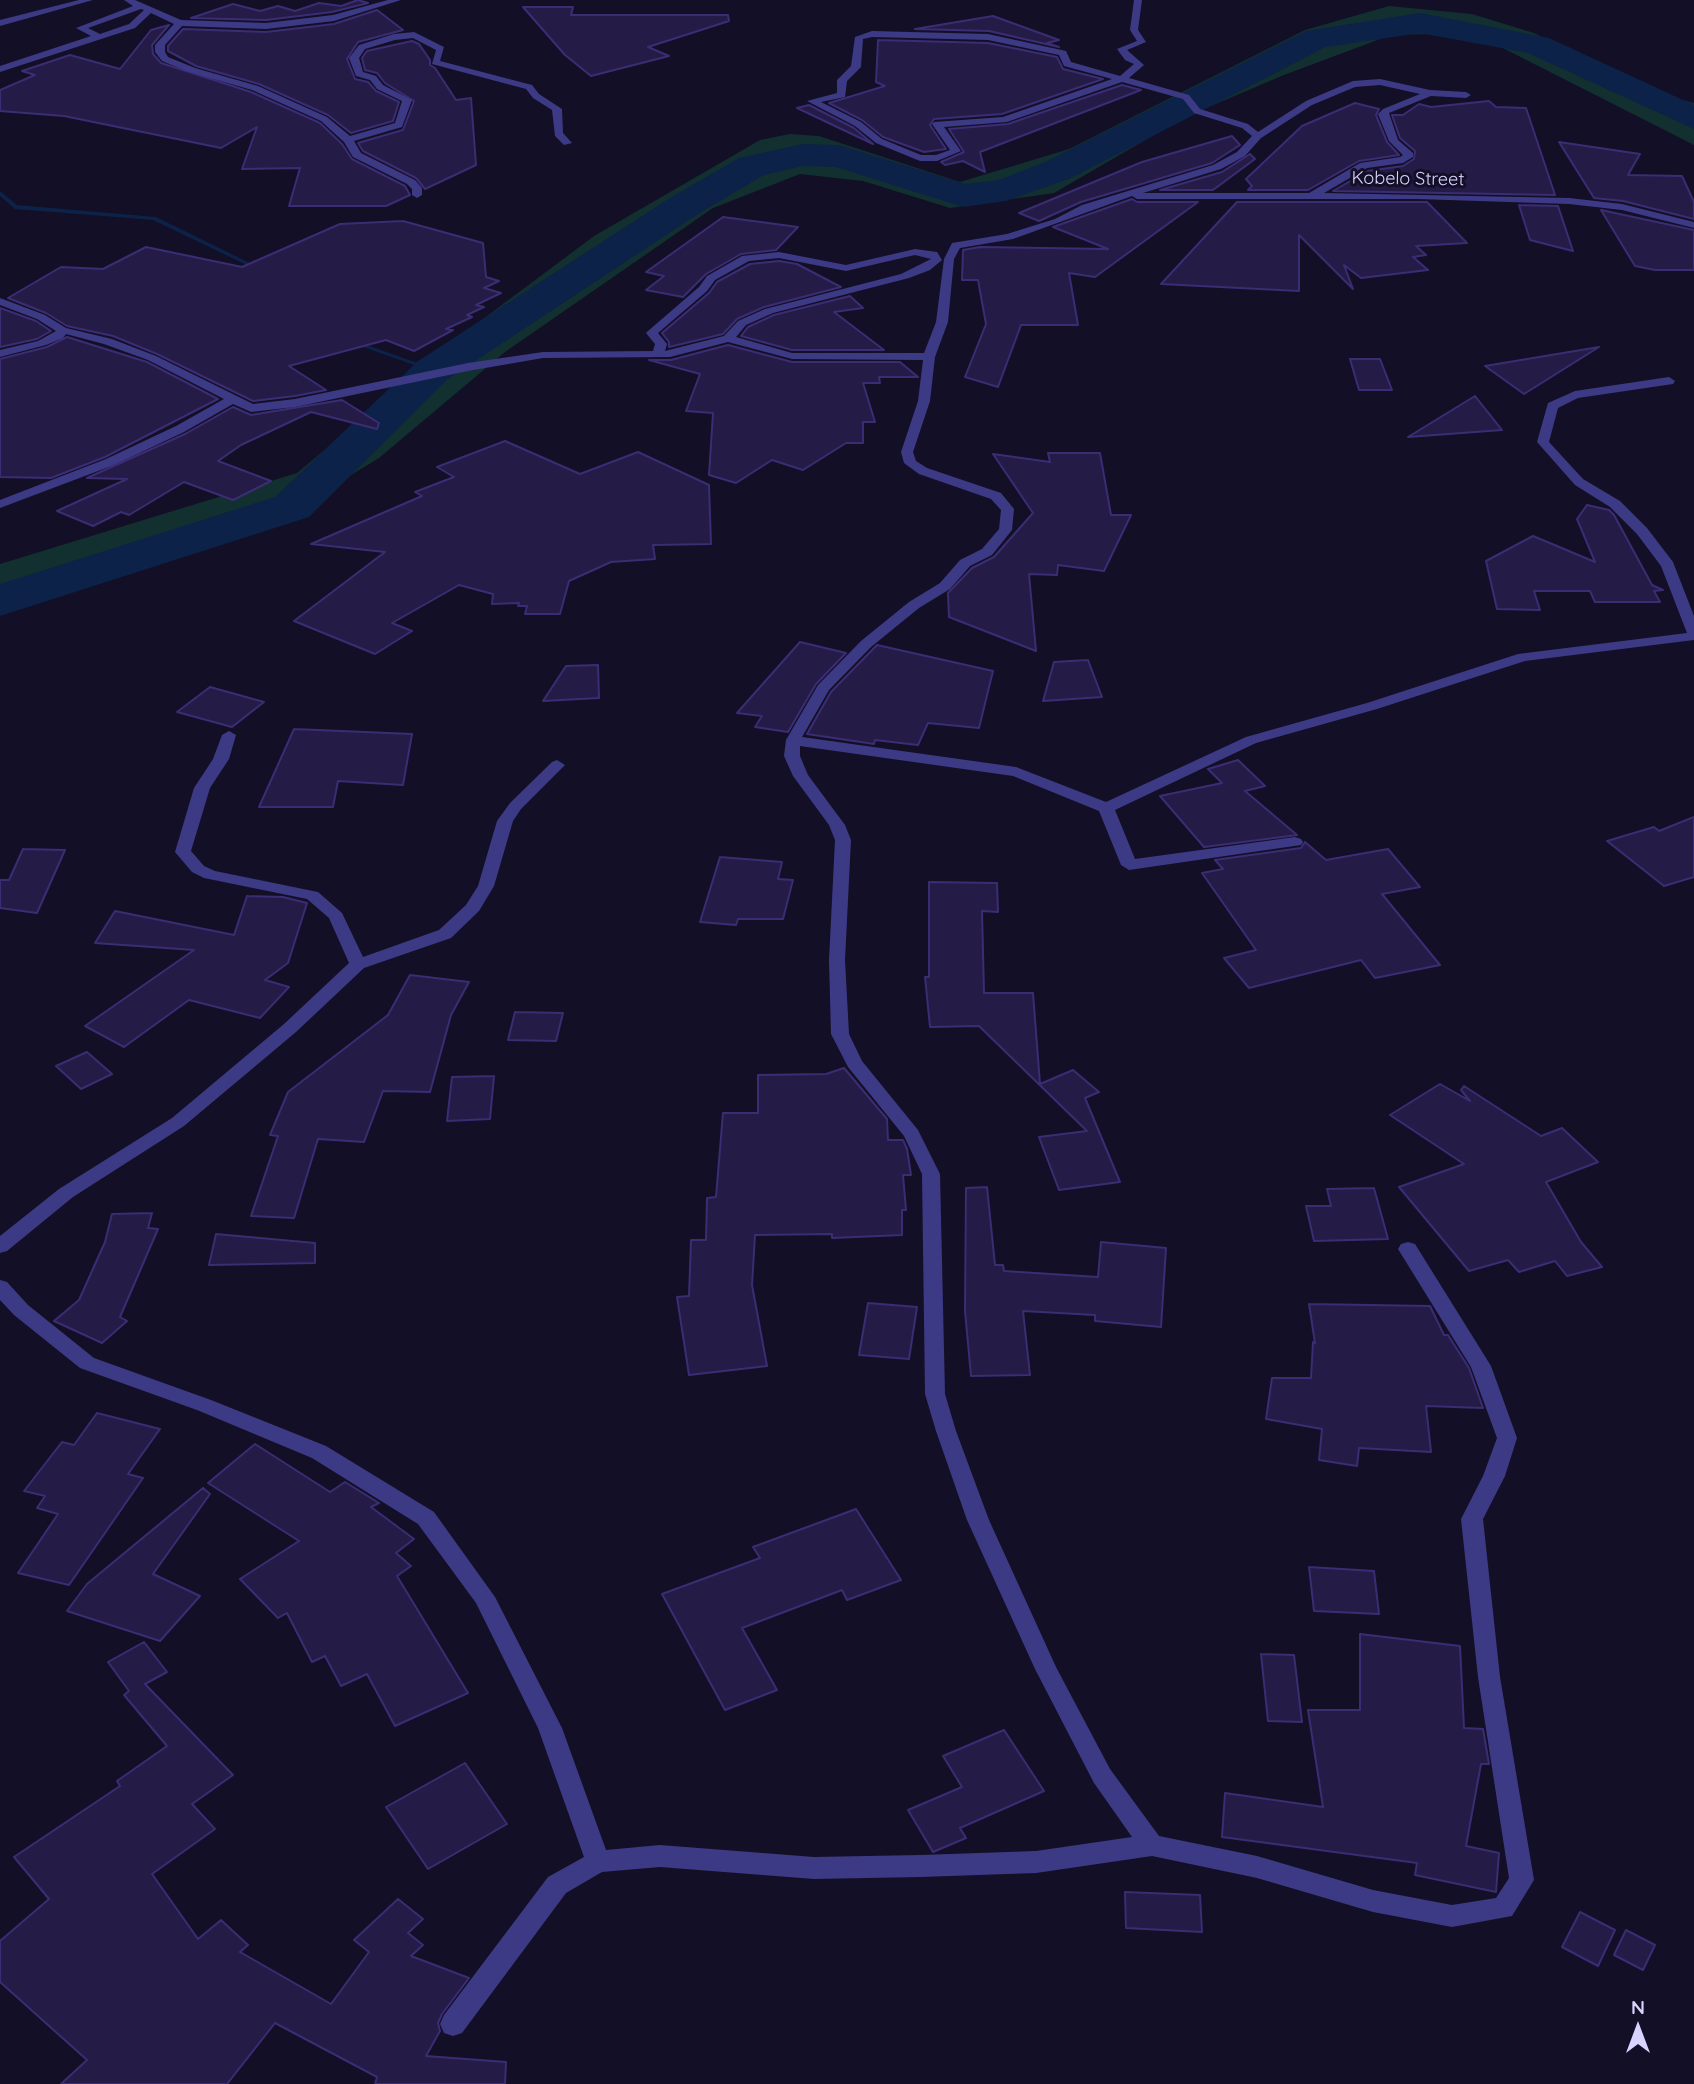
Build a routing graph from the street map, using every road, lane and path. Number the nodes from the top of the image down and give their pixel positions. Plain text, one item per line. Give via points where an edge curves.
1 (89, 0) edge
2 (128, 0) edge
3 (397, 0) edge
4 (1138, 0) edge
5 (145, 8) junction
6 (0, 23) edge
7 (180, 23) junction
8 (100, 37) junction
9 (0, 69) edge
10 (1122, 79) junction
11 (1430, 93) junction
12 (1466, 95) dead end
13 (1258, 136) junction
14 (348, 139) junction
15 (567, 143) dead end
16 (417, 195) dead end
17 (1313, 195) junction
18 (1119, 196) junction
19 (1694, 225) edge
20 (0, 301) edge
21 (62, 330) junction
22 (728, 338) junction
23 (0, 354) edge
24 (658, 354) junction
25 (929, 357) junction
26 (1669, 382) dead end
27 (231, 400) junction
28 (0, 504) edge
29 (1694, 635) edge
30 (229, 735) dead end
31 (793, 740) junction
32 (557, 765) dead end
33 (1106, 808) junction
34 (1295, 842) dead end
35 (358, 964) junction
36 (0, 1246) edge
37 (1408, 1249) dead end
38 (0, 1287) edge
39 (1152, 1845) junction
40 (598, 1862) junction
41 (453, 2024) dead end

1 - 6 street
2 - 5 street
3 - 7 street via 334,18 266,26
4 - 10 street via 1134,30 1142,42 1122,49 1139,65
5 - 7 street
5 - 8 street via 138,23
5 - 8 street via 80,28
7 - 14 street via 159,45 165,59 303,108
8 - 9 street
10 - 10 street via 1067,64 1063,53 988,37 872,34 859,37 856,67 842,80 842,95 812,101 858,124 879,141 920,158 937,158 956,152 937,124 1004,120
10 - 13 street via 1186,97 1197,111 1245,126
11 - 12 street
11 - 13 street via 1380,82 1353,84 1309,103
11 - 17 street via 1383,114 1398,147 1409,155 1403,160 1364,165
13 - 18 street via 1241,154 1217,167
14 - 15 street via 399,125 407,100 359,74 354,58 362,47 414,36 441,49 436,62 529,87 557,109 558,134
14 - 16 street via 357,155 411,182
17 - 18 street, Kobelo Street
17 - 19 street, Kobelo Street via 1587,202
18 - 25 street via 1009,237 956,245 949,259 942,323
20 - 21 street
21 - 23 street via 42,343
21 - 27 street via 134,351
22 - 24 street
22 - 24 street via 742,323 769,311 905,275 937,260 933,254 915,252 846,268 779,255 746,258 710,278 652,333 661,344
22 - 25 street via 792,356
24 - 27 street via 543,355 295,403 251,408
25 - 31 street via 923,401 907,452 910,463 996,496 1008,509 1005,530 987,552 965,563 945,586 914,604 866,644 823,688
26 - 29 street via 1575,394 1552,406 1543,442 1579,482 1615,504 1643,531 1668,565
27 - 28 street via 110,462
29 - 33 street via 1523,657 1251,740
30 - 35 street via 221,759 202,788 183,852 210,875 312,895 336,916
31 - 33 street via 1016,772
31 - 39 street via 792,756 801,776 843,839 839,1034 854,1063 912,1134 931,1174 935,1394 946,1431 978,1520 1046,1669 1102,1776
32 - 35 street via 505,821 486,886 473,908 445,934
33 - 34 street via 1129,866
35 - 36 street via 178,1122 66,1193
37 - 39 street via 1480,1366 1507,1438 1472,1519 1489,1677 1522,1880 1503,1908 1452,1916 1373,1901 1256,1867
38 - 40 street via 21,1310 87,1363 319,1452 426,1518 484,1597 550,1728
39 - 40 street via 1036,1862 946,1865 814,1868 660,1856
40 - 41 street via 557,1885

